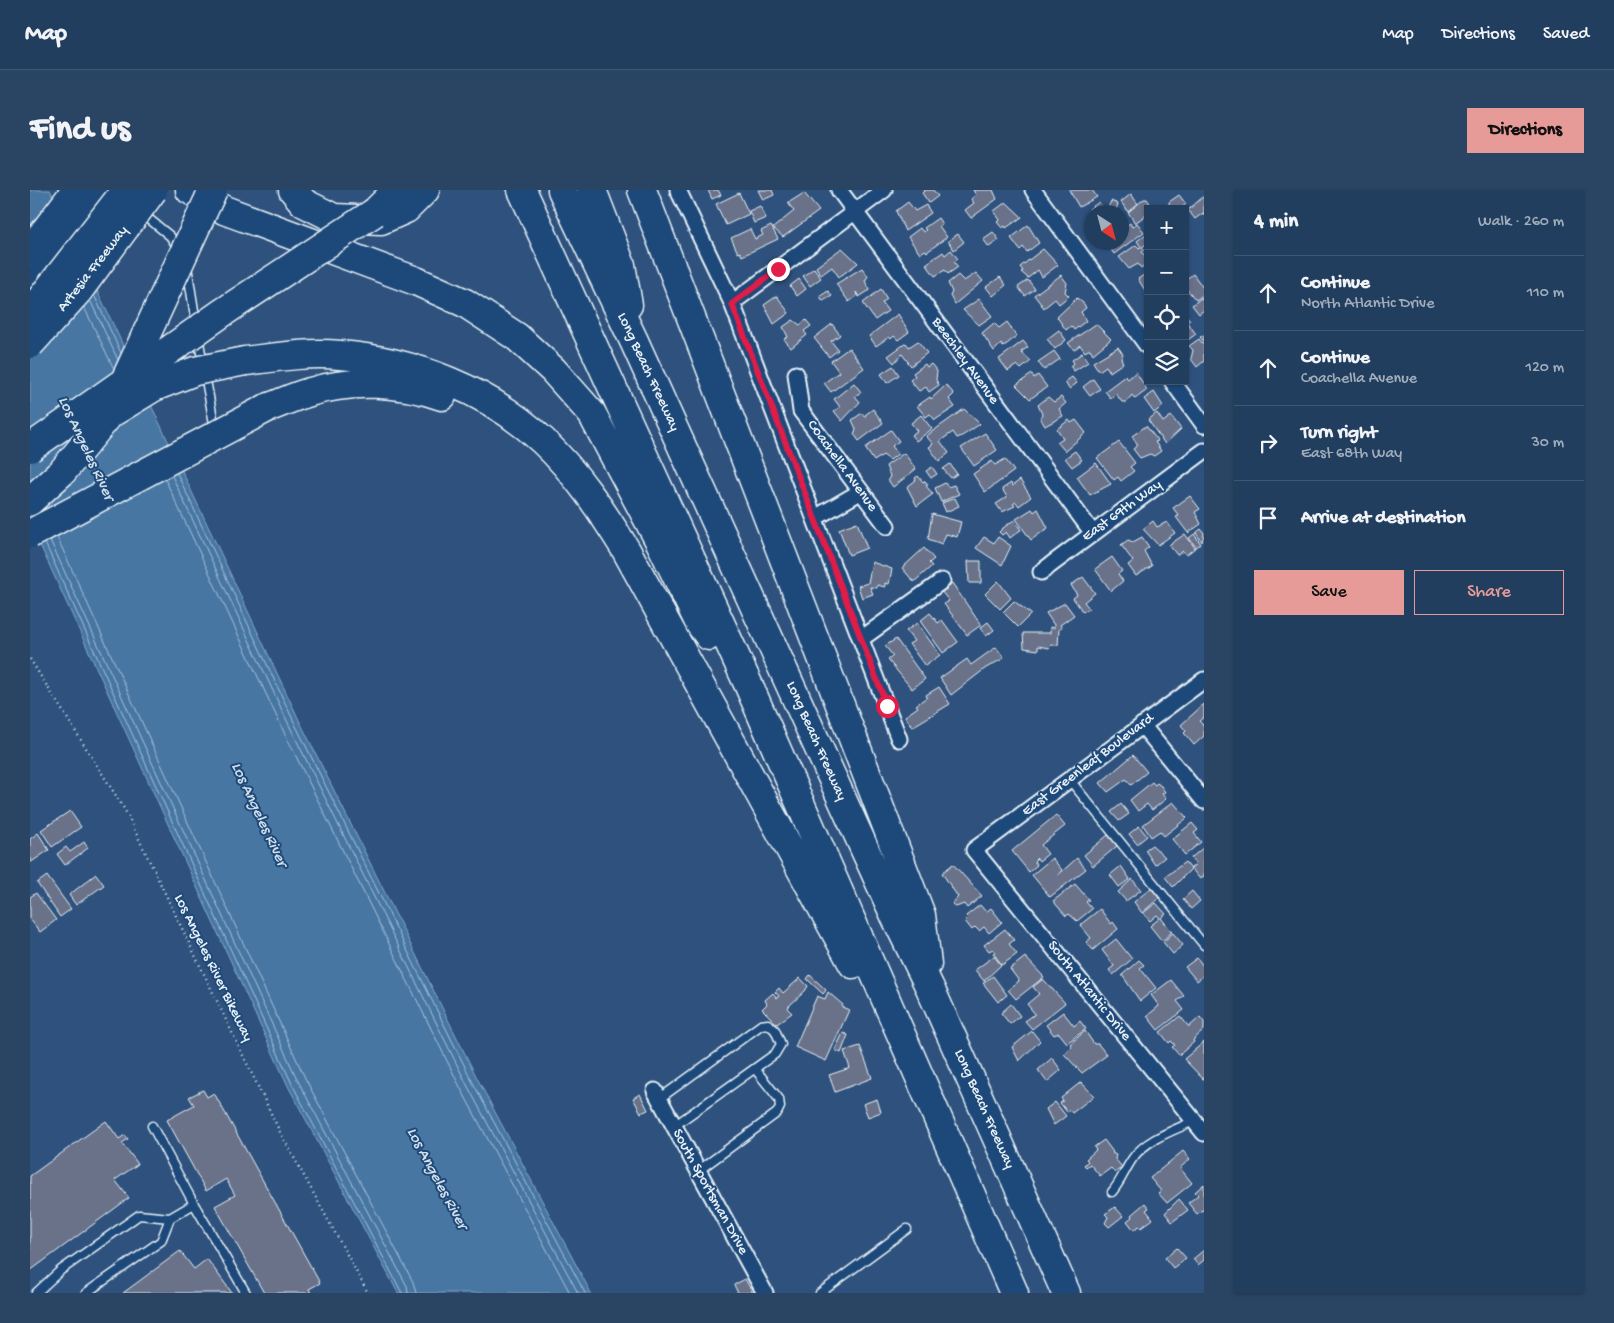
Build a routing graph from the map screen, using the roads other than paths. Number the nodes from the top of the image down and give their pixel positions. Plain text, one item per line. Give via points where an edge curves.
1 (76, 190) edge
2 (105, 190) edge
3 (126, 190) edge
4 (135, 190) edge
5 (153, 190) edge
6 (190, 190) edge
7 (213, 190) edge
8 (293, 190) edge
9 (398, 190) edge
10 (425, 190) edge
11 (522, 190) edge
12 (562, 190) edge
13 (592, 190) edge
14 (642, 190) edge
15 (678, 190) edge
16 (839, 190) edge
17 (884, 190) edge
18 (1033, 190) edge
19 (855, 212) junction
20 (30, 251) edge
21 (30, 287) edge
22 (732, 304) junction
23 (30, 313) edge
24 (30, 325) edge
25 (634, 341) junction
26 (1144, 342) edge
27 (30, 344) edge
28 (796, 374) dead end
29 (1175, 385) edge
30 (1204, 425) edge
31 (526, 428) junction
32 (218, 444) dead end
33 (30, 448) edge
34 (1204, 451) edge
35 (30, 458) edge
36 (860, 492) junction
37 (30, 501) edge
38 (815, 518) junction
39 (887, 526) dead end
40 (1092, 532) junction
41 (30, 534) edge
42 (1041, 572) dead end
43 (942, 581) dead end
44 (861, 639) junction
45 (1204, 680) edge
46 (749, 686) junction
47 (1142, 725) junction
48 (899, 739) dead end
49 (1069, 779) junction
50 (1204, 800) edge
51 (974, 850) joint
52 (1204, 945) edge
53 (930, 988) junction
54 (754, 1069) junction
55 (657, 1096) joint
56 (935, 1115) junction
57 (152, 1126) dead end
58 (674, 1126) junction
59 (1199, 1127) edge
60 (698, 1171) junction
61 (1112, 1192) dead end
62 (194, 1204) junction
63 (170, 1218) junction
64 (907, 1229) dead end
65 (36, 1293) edge
66 (86, 1293) edge
67 (246, 1293) edge
68 (765, 1293) edge
69 (820, 1293) edge
70 (1014, 1293) edge
71 (1066, 1293) edge

1 - 20 highway
2 - 21 highway
3 - 23 highway, bridge
3 - 32 lane via 148,220 170,236 186,260
4 - 24 highway via 113,223
5 - 27 highway, Artesia Freeway, bridge via 79,290
6 - 46 highway via 224,210 424,284 465,303 517,337 553,370 592,414 700,624
7 - 37 highway, bridge via 109,414 62,472
8 - 10 highway via 304,202 334,218 381,220 406,209
9 - 33 highway, bridge via 375,212 222,312
11 - 46 highway
12 - 25 highway, Long Beach Freeway
13 - 25 highway via 620,265
14 - 53 highway via 921,915
15 - 22 street, Coachella Avenue
16 - 19 street, Beechley Avenue
17 - 19 street
18 - 26 street
19 - 22 street
19 - 40 street, Beechley Avenue
22 - 38 street, Coachella Avenue
25 - 53 highway, Long Beach Freeway
28 - 36 street, Coachella Avenue via 802,411
29 - 30 street
31 - 35 highway, bridge via 489,401 444,378 396,364 302,354 195,371 154,386
31 - 41 highway, bridge via 426,391 392,385 355,384 310,391 267,408
31 - 56 highway via 543,441 599,506 626,550
34 - 40 street, East 69th Way
36 - 38 street
36 - 39 street, Coachella Avenue
38 - 44 street, Coachella Avenue
40 - 42 street, East 69th Way
43 - 44 street
44 - 48 street, Coachella Avenue
45 - 47 street, East Greenleaf Boulevard
46 - 56 highway
47 - 49 street, East Greenleaf Boulevard
47 - 50 street
49 - 51 street, East Greenleaf Boulevard
49 - 52 lane
51 - 59 street, South Atlantic Drive
53 - 71 highway, Long Beach Freeway
54 - 55 lane via 779,1050 780,1038 768,1024 761,1025
54 - 58 lane
54 - 60 lane via 779,1099 777,1113
55 - 58 street, South Sportsman Drive
56 - 70 highway
57 - 62 lane
58 - 60 street, South Sportsman Drive
59 - 61 lane via 1142,1148
60 - 68 street, South Sportsman Drive
62 - 63 lane
62 - 67 lane
63 - 65 lane via 139,1215 61,1270
63 - 66 lane via 161,1241
64 - 69 lane

